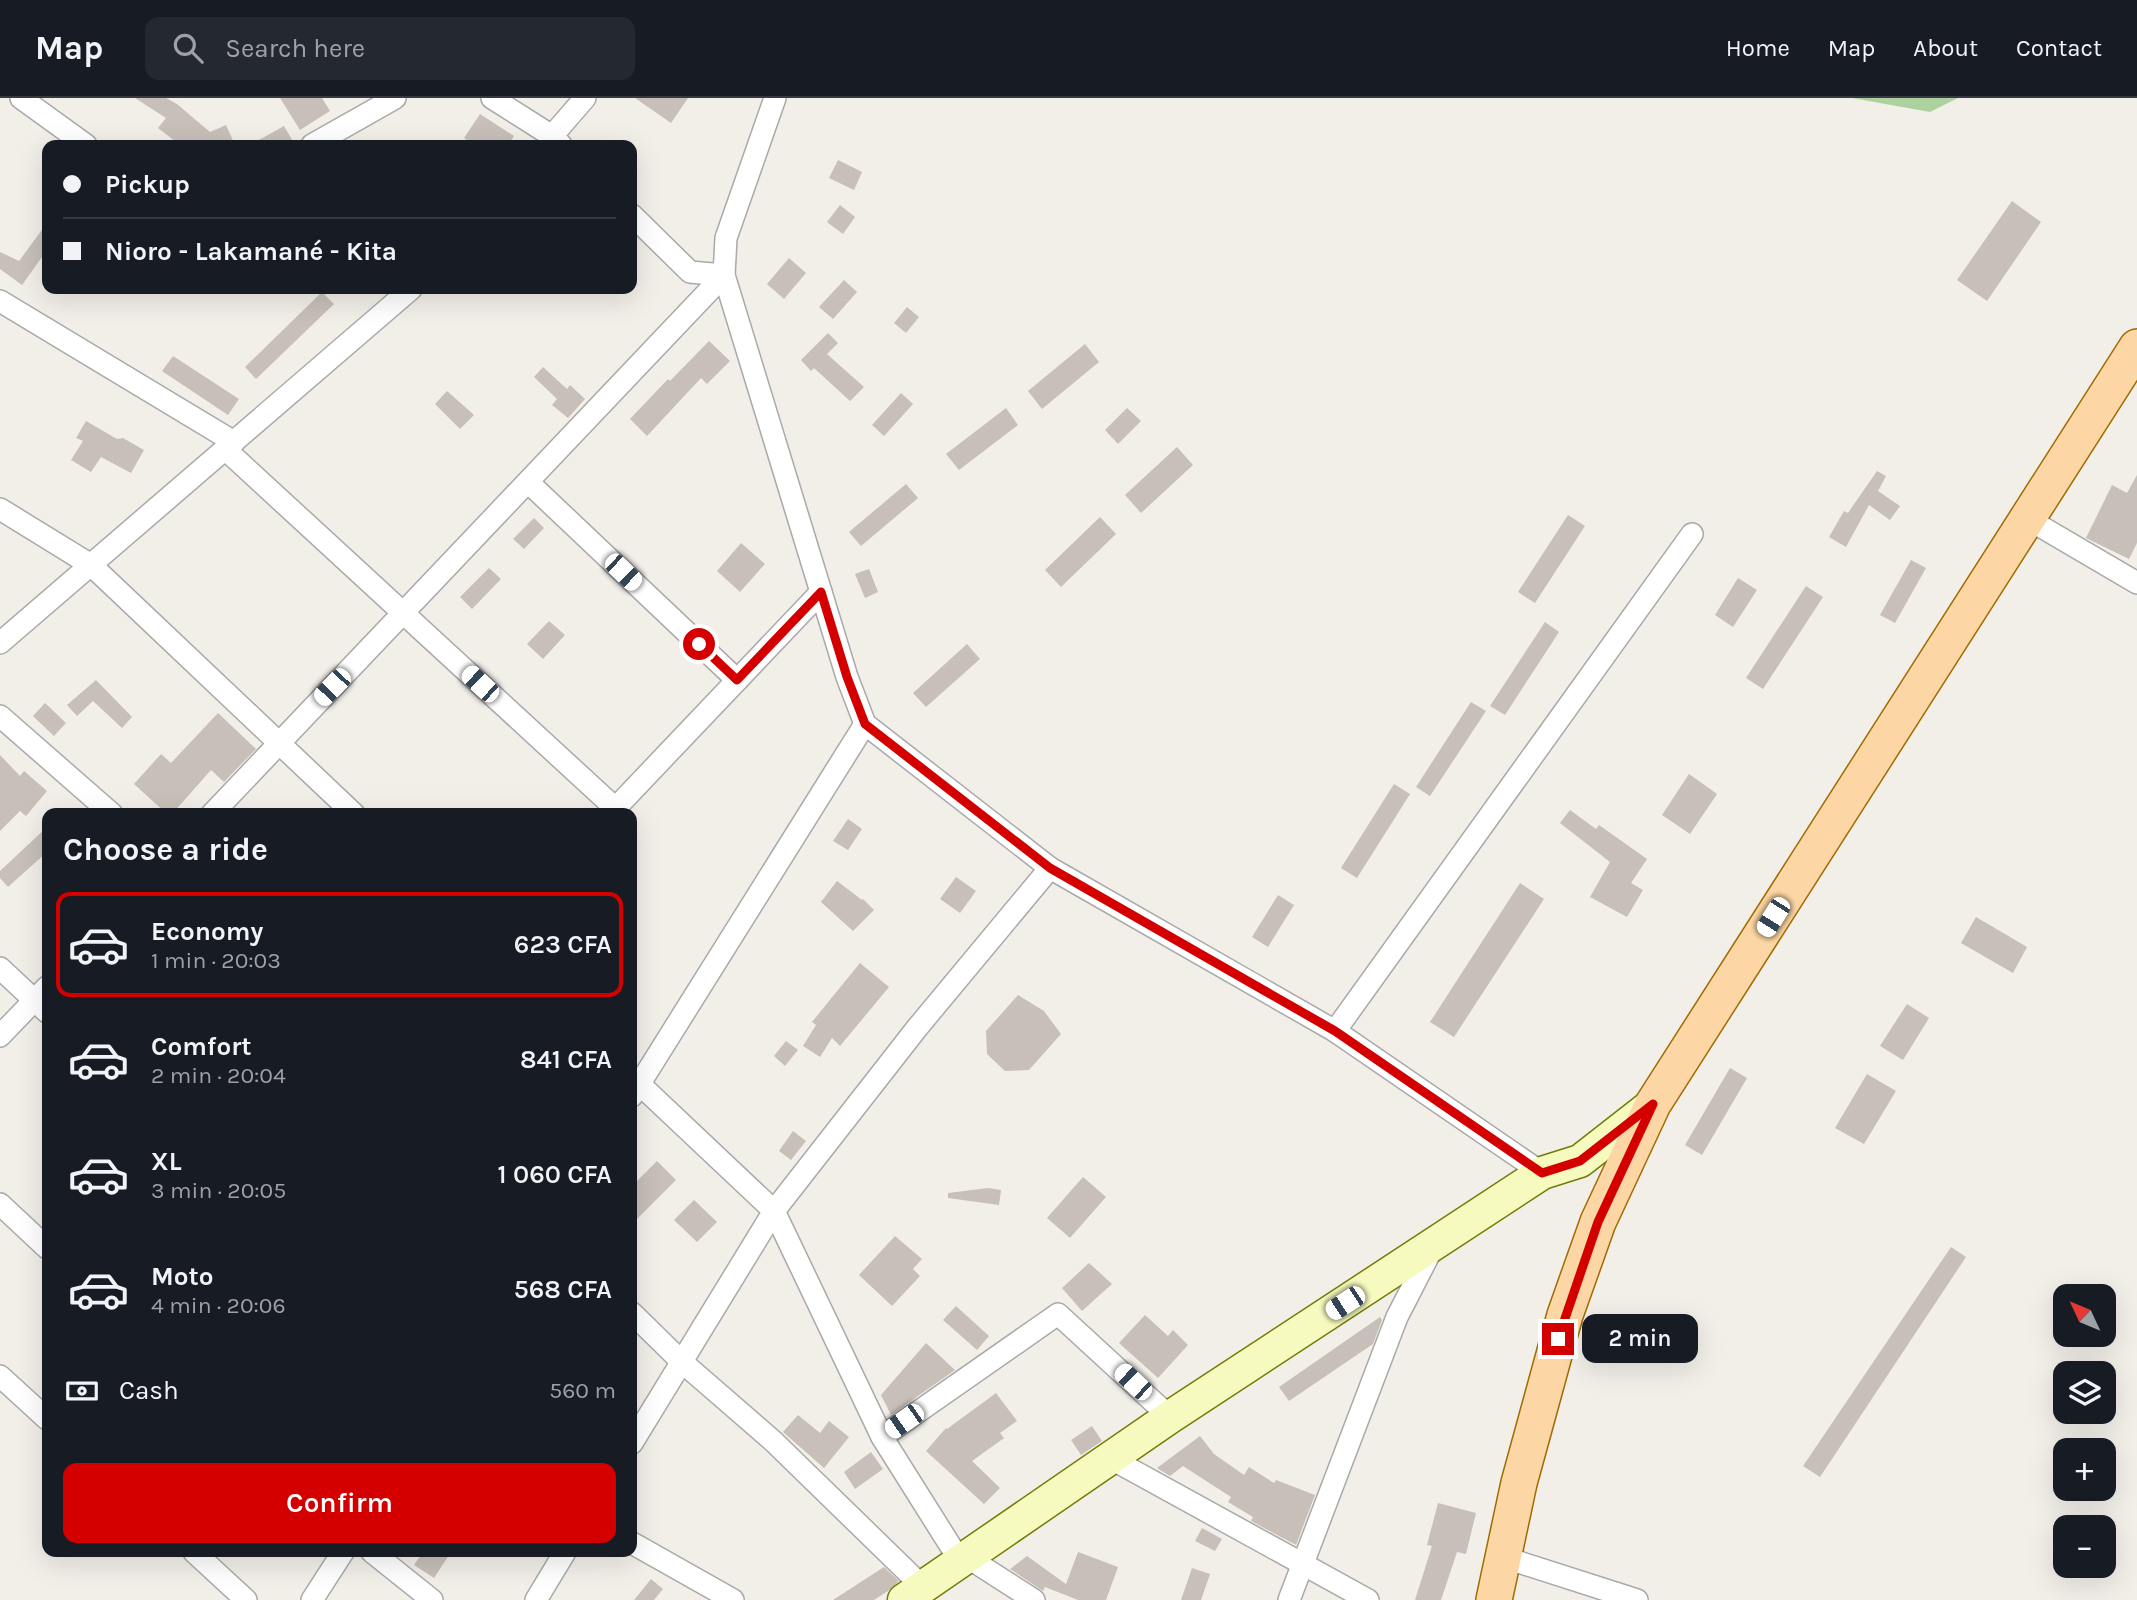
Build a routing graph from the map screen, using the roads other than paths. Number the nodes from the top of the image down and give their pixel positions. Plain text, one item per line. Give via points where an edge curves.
1 (21, 98) edge
2 (396, 98) edge
3 (492, 98) edge
4 (584, 98) edge
5 (775, 98) edge
6 (79, 140) edge
7 (321, 140) edge
8 (555, 140) edge
9 (557, 140) edge
10 (637, 220) edge
11 (724, 275) junction
12 (405, 294) edge
13 (0, 301) edge
14 (2137, 347) edge
15 (230, 445) junction
16 (528, 482) junction
17 (0, 509) edge
18 (2028, 519) junction
19 (1692, 534) dead end
20 (91, 565) junction
21 (2137, 583) edge
22 (821, 592) junction
23 (403, 613) junction
24 (0, 643) edge
25 (737, 680) junction
26 (0, 716) edge
27 (865, 724) junction
28 (279, 743) junction
29 (105, 808) edge
30 (218, 808) edge
31 (348, 808) edge
32 (610, 808) edge
33 (616, 808) edge
34 (1050, 868) junction
35 (0, 968) edge
36 (42, 999) edge
37 (42, 1001) edge
38 (1335, 1031) junction
39 (0, 1036) edge
40 (637, 1081) edge
41 (637, 1089) edge
42 (1653, 1104) junction
43 (1542, 1173) junction
44 (0, 1204) edge
45 (774, 1211) junction
46 (42, 1243) edge
47 (1433, 1245) junction
48 (637, 1318) edge
49 (682, 1362) junction
50 (0, 1376) edge
51 (42, 1409) edge
52 (1170, 1417) junction
53 (637, 1435) edge
54 (882, 1437) junction
55 (1110, 1458) junction
56 (637, 1546) edge
57 (198, 1557) edge
58 (340, 1557) edge
59 (378, 1557) edge
60 (562, 1557) edge
61 (1503, 1557) junction
62 (963, 1559) junction
63 (1303, 1564) junction
64 (913, 1594) edge
65 (233, 1596) edge
66 (313, 1600) edge
67 (432, 1600) edge
68 (536, 1600) edge
69 (733, 1600) edge
70 (1034, 1600) edge
71 (1289, 1600) edge
72 (1368, 1600) edge
73 (1494, 1600) edge
74 (1637, 1600) edge

1 - 6 street
2 - 7 street
3 - 8 street
4 - 9 street
5 - 11 street via 726,238
10 - 11 street via 690,272
11 - 16 street
11 - 22 street
12 - 15 street
13 - 15 street
14 - 18 main road
15 - 20 street
15 - 23 street
16 - 23 street
16 - 25 street
17 - 20 street
18 - 21 street
18 - 42 main road
19 - 38 street
20 - 24 street
20 - 28 street
22 - 25 street
22 - 27 street
23 - 28 street
23 - 32 street
25 - 33 street
26 - 29 street
27 - 34 street
27 - 40 street
28 - 30 street
28 - 31 street
34 - 38 street
34 - 45 street
35 - 36 street
37 - 39 street
38 - 43 street
41 - 45 street
42 - 43 main road via 1580,1161
42 - 61 main road via 1598,1222 1565,1315 1518,1483
43 - 47 main road
44 - 46 street
45 - 49 street
45 - 54 street
47 - 52 main road
47 - 63 street via 1397,1317
48 - 49 street
49 - 53 street
49 - 64 street via 773,1441
50 - 51 street
52 - 54 street via 1058,1314
52 - 55 main road
54 - 62 street
55 - 62 main road
55 - 63 street
56 - 69 street
57 - 65 street
58 - 66 street
59 - 67 street
60 - 68 street
61 - 73 main road
61 - 74 street
62 - 64 main road
62 - 70 street
63 - 71 street
63 - 72 street

